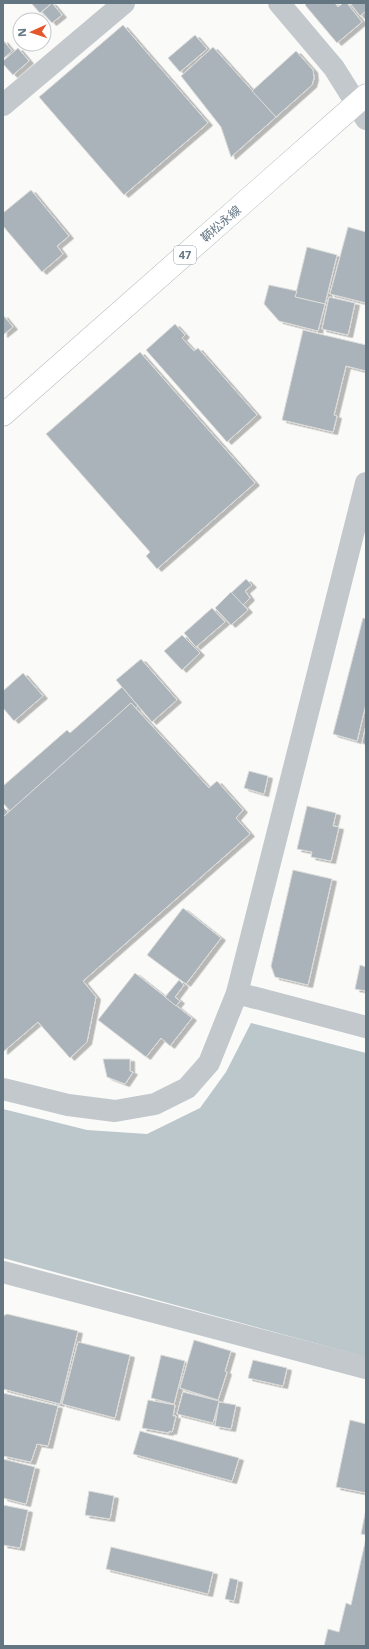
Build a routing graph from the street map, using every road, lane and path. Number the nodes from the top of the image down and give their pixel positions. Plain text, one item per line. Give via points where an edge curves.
1 (124, 3) edge
2 (279, 3) edge
3 (3, 105) edge
4 (363, 106) edge
5 (3, 415) edge
6 (366, 483) edge
7 (237, 994) junction
8 (366, 1027) edge
9 (3, 1089) edge
10 (3, 1272) edge
11 (366, 1368) edge

1 - 3 street
2 - 4 street
4 - 5 main road, 鞆松永線 / 47
6 - 7 street
7 - 8 street
7 - 9 street via 209,1063 187,1088 155,1104 115,1111 68,1105
10 - 11 street

